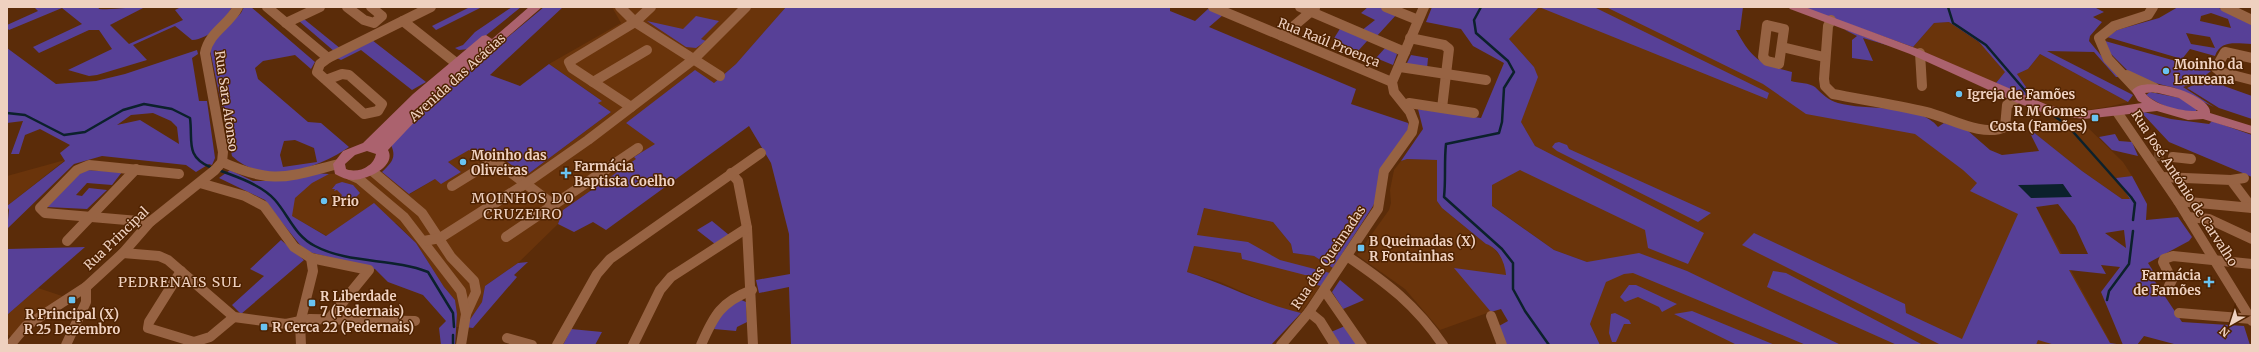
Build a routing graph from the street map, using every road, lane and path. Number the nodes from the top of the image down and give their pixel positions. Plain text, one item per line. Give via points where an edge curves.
1 (238, 7) edge
2 (267, 7) edge
3 (320, 7) edge
4 (347, 7) edge
5 (371, 7) edge
6 (431, 7) edge
7 (524, 7) edge
8 (536, 7) edge
9 (620, 7) edge
10 (651, 7) edge
11 (746, 7) edge
12 (1213, 7) edge
13 (1300, 7) edge
14 (1386, 7) edge
15 (1424, 7) edge
16 (1794, 7) edge
17 (2153, 7) edge
18 (2225, 7) edge
19 (1224, 9) edge
20 (1314, 9) edge
21 (2251, 18) edge
22 (1418, 20) junction
23 (1831, 20) junction
24 (403, 21) junction
25 (635, 22) junction
26 (286, 23) junction
27 (1282, 36) junction
28 (1410, 38) junction
29 (1782, 47) dead end
30 (647, 50) dead end
31 (1405, 52) junction
32 (1920, 53) junction
33 (1824, 57) junction
34 (328, 58) junction
35 (2252, 58) edge
36 (694, 59) junction
37 (456, 63) junction
38 (1400, 67) junction
39 (2117, 68) junction
40 (1446, 74) junction
41 (720, 76) dead end
42 (326, 80) junction
43 (1486, 80) dead end
44 (2252, 80) edge
45 (593, 82) junction
46 (1392, 82) junction
47 (1922, 86) dead end
48 (2155, 88) junction
49 (2139, 92) junction
50 (2018, 98) junction
51 (1409, 103) dead end
52 (631, 107) junction
53 (2156, 107) junction
54 (1442, 108) junction
55 (2122, 110) junction
56 (2202, 110) junction
57 (1474, 113) dead end
58 (2252, 123) edge
59 (2252, 130) edge
60 (366, 147) junction
61 (638, 148) dead end
62 (380, 150) junction
63 (761, 153) dead end
64 (2173, 158) tunnel mouth
65 (2191, 159) dead end
66 (222, 162) junction
67 (339, 164) junction
68 (136, 168) junction
69 (371, 170) junction
70 (730, 173) junction
71 (179, 174) dead end
72 (350, 175) junction
73 (2162, 177) junction
74 (2244, 178) dead end
75 (2231, 180) junction
76 (200, 183) junction
77 (525, 184) junction
78 (452, 186) dead end
79 (2178, 201) junction
80 (554, 205) junction
81 (2252, 208) edge
82 (90, 216) junction
83 (2188, 217) junction
84 (150, 222) junction
85 (747, 228) junction
86 (506, 237) dead end
87 (440, 238) junction
88 (2252, 239) edge
89 (67, 241) dead end
90 (424, 241) junction
91 (123, 254) junction
92 (1347, 256) junction
93 (311, 258) junction
94 (2217, 262) junction
95 (2252, 264) edge
96 (181, 272) junction
97 (2169, 286) dead end
98 (86, 287) junction
99 (752, 290) junction
100 (1324, 290) junction
101 (1309, 312) junction
102 (2179, 313) dead end
103 (466, 314) junction
104 (1491, 316) dead end
105 (234, 317) junction
106 (329, 319) junction
107 (2252, 320) edge
108 (415, 321) dead end
109 (300, 323) junction
110 (507, 338) dead end
111 (10, 345) edge
112 (66, 345) edge
113 (301, 345) edge
114 (461, 345) edge
115 (532, 345) edge
116 (557, 345) edge
117 (633, 345) edge
118 (701, 345) edge
119 (753, 345) edge
120 (1281, 345) edge
121 (1335, 345) edge
122 (1362, 345) edge
123 (1440, 345) edge
124 (1502, 345) edge

1 - 66 street, Rua Sara Afonso via 233,16 210,36 206,43 205,53 223,152
2 - 26 street
3 - 26 street
4 - 5 street via 365,22 370,23 382,16
6 - 24 street
7 - 37 main road, Avenida das Acácias
8 - 62 main road, Avenida das Acácias via 434,94
9 - 25 street
10 - 25 street
11 - 36 street
12 - 19 street, Rua Raúl Proença
13 - 20 street
14 - 22 street
15 - 22 street
16 - 23 main road
17 - 39 street via 2148,15 2114,26 2099,38 2099,44
18 - 21 street
19 - 27 street, Rua Raúl Proença
20 - 27 street
20 - 31 street
22 - 28 street
23 - 32 main road
23 - 33 street
24 - 34 street
24 - 37 street
25 - 36 street
25 - 45 street via 569,62 572,68
26 - 34 street
27 - 46 street, Rua Raúl Proença
28 - 31 street
28 - 40 street via 1448,47
29 - 33 street
30 - 45 street
31 - 38 street
32 - 47 street
32 - 50 main road
33 - 50 street via 1825,86 1833,94 1928,112 1965,126 1999,130 2005,127 2007,105
34 - 42 street via 317,70
35 - 44 street via 2225,52 2216,68 2221,72
36 - 41 street
36 - 52 street
37 - 60 main road, Avenida das Acácias
38 - 40 street
38 - 46 street
39 - 48 street
39 - 49 street
40 - 43 street
40 - 54 street
42 - 42 street via 347,74 382,104 381,108 373,113 364,114
45 - 52 street
46 - 92 street, Rua das Queimadas via 1394,92 1410,112 1414,122 1412,132 1384,171 1378,209
48 - 49 main road via 2146,88
48 - 56 main road via 2182,95
49 - 53 main road
49 - 55 main road
50 - 55 main road via 2033,105 2076,115
51 - 54 street
52 - 77 street
53 - 55 main road
53 - 56 main road via 2188,116
54 - 57 street
55 - 73 street, Rua José António de Carvalho
56 - 58 main road
56 - 59 main road
60 - 62 main road
60 - 67 main road, Avenida das Acácias via 349,153
61 - 80 street
62 - 69 main road, Avenida das Acácias via 383,157 381,162
63 - 70 street
64 - 65 street
66 - 67 street, Rua Sara Afonso via 252,175 267,177 283,177
66 - 76 street, Rua Principal
67 - 72 main road via 340,171
68 - 71 street
68 - 82 street
68 - 82 street via 96,164 82,167 40,208 45,213
69 - 72 main road
69 - 87 street via 417,208
70 - 85 street via 738,182
70 - 116 street via 610,259 597,274
72 - 90 street via 360,179 396,210
73 - 75 street
73 - 79 street, Rua José António de Carvalho
74 - 75 street
75 - 81 street
76 - 84 street, Rua Principal
76 - 93 street via 245,196 264,206 294,247
77 - 78 street via 494,160
77 - 80 street
77 - 87 street
79 - 81 street
79 - 83 street, Rua José António de Carvalho
80 - 86 street
82 - 84 street
82 - 89 street
83 - 88 street via 2209,219
83 - 94 street, Rua José António de Carvalho
84 - 91 street, Rua Principal
85 - 99 street
85 - 117 street via 671,277 660,290
87 - 90 street
87 - 103 street via 451,257 474,281 476,292
90 - 103 street via 461,291
91 - 96 street via 158,256 168,260
91 - 98 street, Rua Principal
92 - 100 street, Rua das Queimadas
92 - 123 street via 1401,292 1420,311
93 - 106 street via 369,270
93 - 109 street via 313,271
94 - 95 street
94 - 97 street via 2173,256 2164,259 2163,262 2172,280
94 - 107 street, Rua José António de Carvalho
96 - 105 street
96 - 105 street via 148,322 148,328 194,342 210,337
98 - 111 street, Rua Principal via 26,326
98 - 112 street via 86,302
99 - 118 street via 737,295 716,312
99 - 119 street
100 - 101 street, Rua das Queimadas
100 - 122 street
101 - 120 street, Rua das Queimadas
101 - 121 street via 1320,321
102 - 107 street
103 - 114 street
104 - 124 street
105 - 109 street via 286,324
106 - 108 street
106 - 109 street via 310,319
109 - 113 street
110 - 115 street

